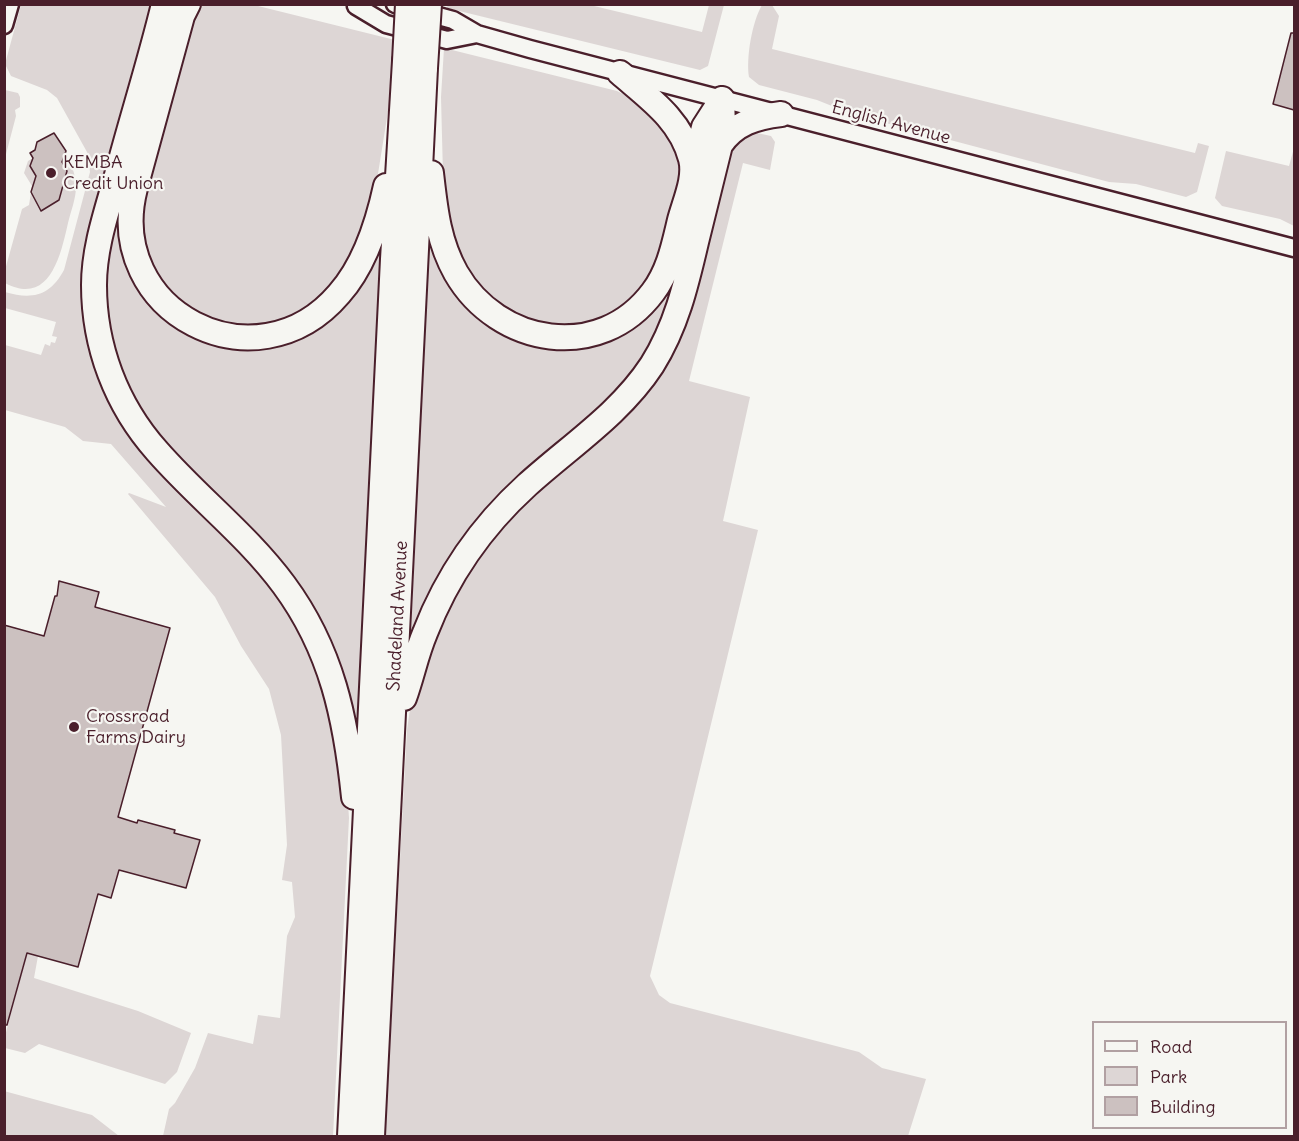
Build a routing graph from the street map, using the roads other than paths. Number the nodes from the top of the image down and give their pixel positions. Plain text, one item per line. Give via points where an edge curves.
1 (10, 4) edge
2 (395, 4) edge
3 (408, 4) edge
4 (429, 4) edge
5 (360, 5) edge
6 (173, 8) edge
7 (4, 25) edge
8 (477, 34) junction
9 (415, 64) junction
10 (620, 73) junction
11 (423, 96) junction
12 (722, 99) junction
13 (401, 110) junction
14 (781, 114) junction
15 (720, 145) junction
16 (693, 171) junction
17 (1294, 248) edge
18 (393, 728) junction
19 (362, 885) junction
20 (350, 1137) edge
21 (372, 1137) edge

1 - 7 street
2 - 8 street, English Avenue via 453,20
3 - 9 highway, bridge
4 - 9 highway, bridge
5 - 8 street, English Avenue via 386,24 447,40
6 - 13 highway via 130,221 136,254 150,285 172,310 203,330 234,337 273,334 300,325 337,296 355,271 379,215
6 - 19 highway via 99,243 94,287 100,341 116,388 137,426 158,452 260,553 290,593 317,641 346,731
8 - 10 street, English Avenue
9 - 11 highway
9 - 13 highway
10 - 12 street, English Avenue
10 - 16 highway via 668,116 686,144
11 - 16 highway via 437,223 448,257 481,306 500,321 532,334 561,337 600,331 625,318 646,300 669,263
11 - 18 highway, Shadeland Avenue
12 - 14 street, English Avenue
12 - 15 highway
12 - 16 highway via 704,127
13 - 19 highway, Shadeland Avenue
14 - 15 highway via 749,120
14 - 17 street, English Avenue
15 - 18 highway via 681,302 656,358 623,401 512,499 467,554 429,621
18 - 21 highway, Shadeland Avenue
19 - 20 highway, Shadeland Avenue

